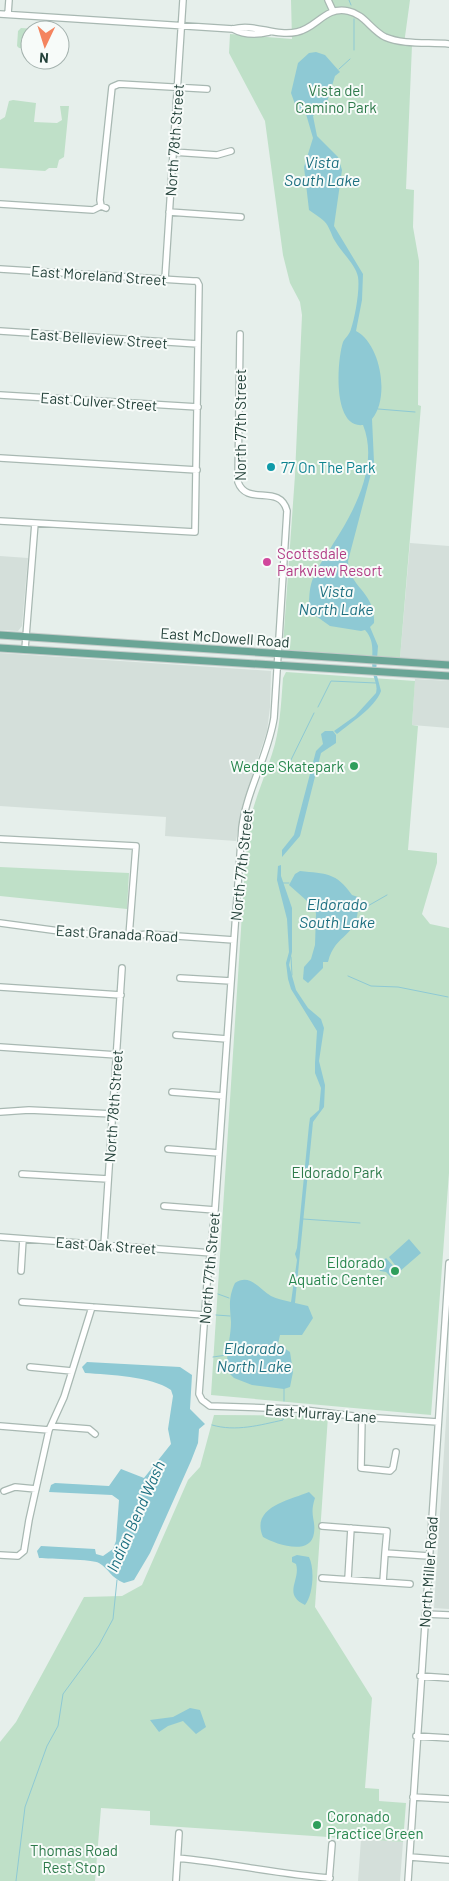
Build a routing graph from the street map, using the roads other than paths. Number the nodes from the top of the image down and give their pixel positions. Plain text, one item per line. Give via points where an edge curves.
1 (9, 0) edge
2 (183, 0) edge
3 (328, 0) edge
4 (333, 11) junction
5 (0, 14) edge
6 (8, 14) junction
7 (182, 26) junction
8 (449, 44) edge
9 (178, 88) junction
10 (207, 90) dead end
11 (231, 151) dead end
12 (174, 152) junction
13 (0, 204) edge
14 (169, 212) junction
15 (241, 217) dead end
16 (0, 269) edge
17 (165, 279) junction
18 (0, 331) edge
19 (240, 334) dead end
20 (198, 344) junction
21 (0, 395) edge
22 (198, 407) junction
23 (0, 458) edge
24 (197, 470) junction
25 (0, 521) edge
26 (35, 523) junction
27 (0, 635) edge
28 (25, 637) junction
29 (0, 648) edge
30 (24, 649) junction
31 (278, 654) junction
32 (278, 665) junction
33 (449, 665) edge
34 (449, 676) edge
35 (0, 839) edge
36 (0, 924) edge
37 (129, 936) junction
38 (234, 940) junction
39 (122, 968) dead end
40 (180, 978) dead end
41 (231, 981) junction
42 (0, 986) edge
43 (121, 994) junction
44 (176, 1035) dead end
45 (227, 1039) junction
46 (0, 1047) edge
47 (117, 1055) junction
48 (172, 1092) dead end
49 (223, 1096) junction
50 (0, 1112) edge
51 (113, 1114) junction
52 (168, 1149) dead end
53 (219, 1153) junction
54 (22, 1174) dead end
55 (108, 1179) junction
56 (164, 1206) dead end
57 (215, 1210) junction
58 (0, 1237) edge
59 (23, 1239) junction
60 (104, 1245) junction
61 (212, 1253) junction
62 (449, 1263) edge
63 (20, 1271) dead end
64 (448, 1299) edge
65 (22, 1302) dead end
66 (92, 1307) junction
67 (205, 1315) junction
68 (30, 1367) dead end
69 (72, 1371) junction
70 (204, 1403) joint
71 (362, 1417) junction
72 (438, 1422) junction
73 (0, 1426) edge
74 (50, 1428) junction
75 (95, 1434) dead end
76 (396, 1452) dead end
77 (36, 1489) junction
78 (4, 1491) dead end
79 (322, 1526) dead end
80 (351, 1528) junction
81 (385, 1553) junction
82 (0, 1555) edge
83 (429, 1556) junction
84 (322, 1578) dead end
85 (348, 1579) junction
86 (383, 1582) junction
87 (410, 1584) dead end
88 (425, 1614) junction
89 (449, 1615) edge
90 (420, 1676) junction
91 (449, 1678) edge
92 (416, 1736) junction
93 (449, 1738) edge
94 (413, 1797) junction
95 (449, 1799) edge
96 (179, 1833) dead end
97 (332, 1844) dead end
98 (410, 1857) junction
99 (178, 1858) junction
100 (449, 1860) edge
101 (330, 1879) edge
102 (176, 1881) edge
103 (408, 1881) edge

1 - 6 street
2 - 7 street, North 78th Street
3 - 4 street
4 - 7 street via 300,32
4 - 8 street via 356,14 391,39
5 - 6 street
6 - 7 street
7 - 9 street, North 78th Street
9 - 10 street
9 - 12 street, North 78th Street
9 - 13 street via 114,85 110,90 103,207 93,210
11 - 12 street via 217,155
12 - 14 street, North 78th Street
14 - 15 street
14 - 17 street, North 78th Street
16 - 17 street, East Moreland Street
17 - 20 street, East Moreland Street via 197,281
18 - 20 street, East Belleview Street
19 - 31 street, North 77th Street via 238,482 248,494 277,496 287,511
20 - 22 street
21 - 22 street, East Culver Street
22 - 24 street
23 - 24 street
24 - 26 street via 195,532
25 - 26 street
26 - 28 street
27 - 28 main road, East McDowell Road
28 - 30 street
28 - 31 main road, East McDowell Road
29 - 30 main road, East McDowell Road
30 - 32 main road, East McDowell Road
31 - 32 street, North 77th Street
31 - 33 main road, East McDowell Road
32 - 34 main road, East McDowell Road
32 - 38 street, North 77th Street via 269,743 243,821
35 - 37 street via 136,846
36 - 37 street, East Granada Road
37 - 38 street, East Granada Road via 148,934
38 - 41 street, North 77th Street
39 - 43 street, North 78th Street
40 - 41 street
41 - 45 street, North 77th Street
42 - 43 street
43 - 47 street, North 78th Street
44 - 45 street
45 - 49 street, North 77th Street
46 - 47 street
47 - 51 street, North 78th Street
48 - 49 street
49 - 53 street, North 77th Street
50 - 51 street via 29,1110
51 - 55 street, North 78th Street
52 - 53 street
53 - 57 street, North 77th Street
54 - 55 street
55 - 60 street, North 78th Street
56 - 57 street
57 - 61 street, North 77th Street
58 - 59 street, East Oak Street
59 - 60 street, East Oak Street
59 - 63 street
60 - 61 street, East Oak Street
61 - 67 street, North 77th Street
62 - 64 street, North Miller Road
64 - 72 street, North Miller Road
65 - 66 street
66 - 67 street
66 - 69 street
67 - 70 street, North 77th Street via 199,1390
68 - 69 street
69 - 74 street
70 - 71 street, East Murray Lane
71 - 72 street, East Murray Lane
71 - 76 street via 361,1468 390,1471
72 - 83 street, North Miller Road
73 - 74 street
74 - 75 street via 89,1429
74 - 77 street
77 - 78 street via 15,1487
77 - 82 street via 24,1552 18,1556
79 - 80 street
80 - 81 street via 387,1531
80 - 85 street
81 - 83 street
81 - 86 street
83 - 88 street, North Miller Road
84 - 85 street
85 - 86 street
86 - 87 street
88 - 89 street
88 - 90 street, North Miller Road
90 - 91 street
90 - 92 street, North Miller Road
92 - 93 street
92 - 94 street, North Miller Road
94 - 95 street
94 - 98 street, North Miller Road
96 - 99 street
97 - 101 street
98 - 100 street
98 - 103 street, North Miller Road
99 - 101 street
99 - 102 street

